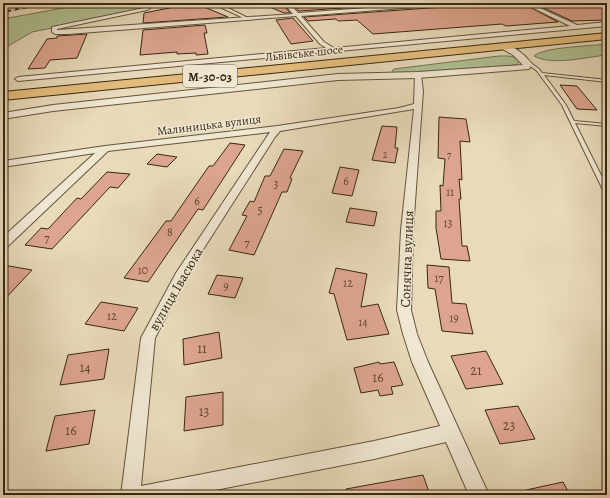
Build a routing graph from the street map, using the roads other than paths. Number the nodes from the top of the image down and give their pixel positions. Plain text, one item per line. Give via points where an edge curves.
1 (157, 3) edge
2 (280, 3) edge
3 (455, 3) edge
4 (525, 3) edge
5 (410, 4) edge
6 (223, 7) dead end
7 (297, 15) junction
8 (250, 19) junction
9 (607, 24) edge
10 (576, 27) junction
11 (607, 36) edge
12 (504, 46) junction
13 (333, 50) junction
14 (526, 64) junction
15 (541, 74) junction
16 (418, 75) junction
17 (18, 79) dead end
18 (607, 81) edge
19 (3, 96) edge
20 (416, 106) junction
21 (3, 116) edge
22 (573, 122) junction
23 (607, 125) edge
24 (277, 129) junction
25 (105, 149) junction
26 (3, 164) edge
27 (607, 192) edge
28 (3, 244) edge
29 (450, 432) junction
30 (130, 495) edge
31 (144, 495) edge
32 (478, 495) edge

1 - 8 street via 145,9 54,28 58,33
2 - 7 street via 288,5
3 - 5 street
4 - 10 street
5 - 7 street
6 - 8 lane
7 - 8 street
7 - 13 street via 322,43
9 - 10 street
10 - 13 street
11 - 12 main road, Львівське шосе / М-30-03
12 - 14 street via 516,53
12 - 19 main road, Львівське шосе / М-30-03
13 - 17 street
14 - 15 lane via 538,69
14 - 16 street
15 - 18 lane
15 - 22 lane via 564,104
16 - 20 street, Сонячна вулиця via 419,91
16 - 21 street via 338,77 53,108
20 - 24 street, Малиницька вулиця
20 - 29 street, Сонячна вулиця via 406,238 404,310 420,362
22 - 23 lane
22 - 27 lane
24 - 25 street, Малиницька вулиця
24 - 30 street, вулиця Івасюка via 266,141 222,211 157,318 148,338
25 - 26 street, Малиницька вулиця
25 - 28 street
29 - 31 street via 409,443
29 - 32 street, Сонячна вулиця

